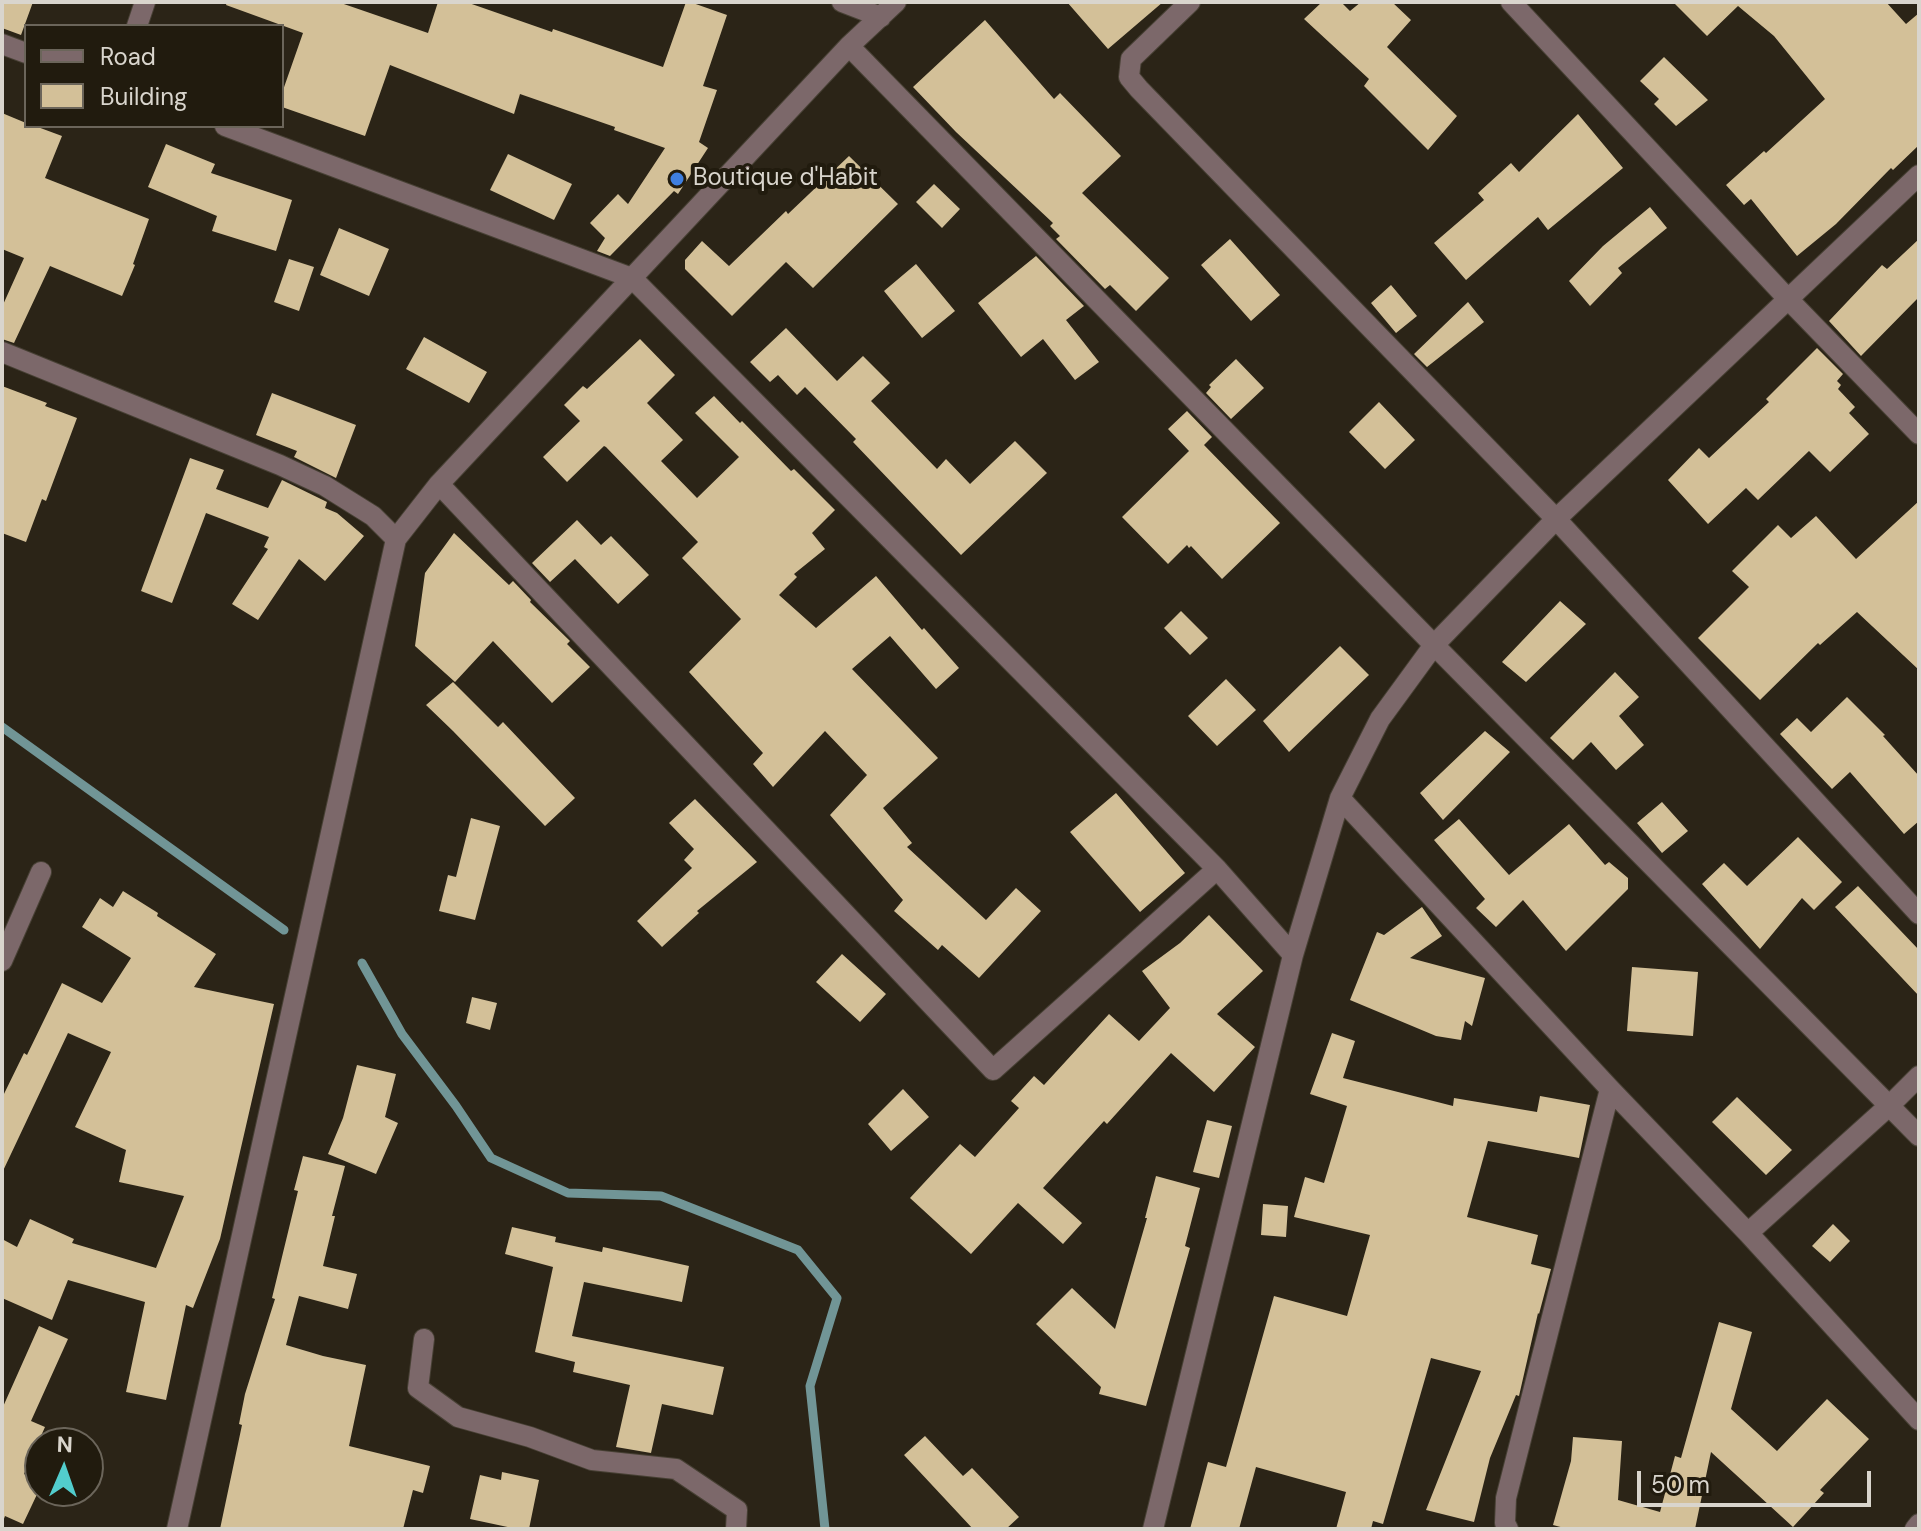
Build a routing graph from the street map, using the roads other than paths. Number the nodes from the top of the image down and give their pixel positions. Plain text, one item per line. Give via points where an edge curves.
1 (145, 2) edge
2 (842, 2) edge
3 (896, 2) edge
4 (1190, 2) edge
5 (1511, 2) edge
6 (881, 17) junction
7 (138, 24) edge
8 (2, 44) edge
9 (849, 46) junction
10 (24, 52) edge
11 (230, 128) edge
12 (1919, 175) edge
13 (632, 278) junction
14 (1788, 299) junction
15 (2, 352) edge
16 (1919, 434) edge
17 (439, 484) junction
18 (1556, 519) junction
19 (396, 539) junction
20 (1434, 645) junction
21 (1340, 798) junction
22 (1217, 869) junction
23 (41, 872) dead end
24 (1919, 914) edge
25 (1293, 955) junction
26 (2, 961) edge
27 (1919, 1076) edge
28 (1610, 1089) junction
29 (1890, 1105) junction
30 (1919, 1136) edge
31 (1748, 1233) junction
32 (424, 1339) dead end
33 (1919, 1420) edge
34 (1919, 1524) edge
35 (177, 1529) edge
36 (736, 1529) edge
37 (1153, 1529) edge
38 (1508, 1529) edge
39 (1915, 1529) edge

1 - 7 street
2 - 6 street
3 - 6 street
4 - 18 street via 1131,59 1129,77
5 - 14 street
6 - 9 street
8 - 10 street
9 - 13 street
9 - 20 street
11 - 13 street
12 - 14 street
13 - 17 street
13 - 22 street
14 - 16 street
14 - 18 street
15 - 19 street via 325,486 373,516
17 - 19 street
17 - 22 street via 993,1070
18 - 20 street
18 - 24 street
19 - 35 street
20 - 21 street via 1380,719
20 - 29 street
21 - 25 street
21 - 28 street
22 - 25 street
23 - 26 street
25 - 37 street
27 - 29 street
28 - 31 street
28 - 38 street via 1506,1498
29 - 30 street
29 - 31 street
31 - 33 street
32 - 36 street via 418,1388 458,1417 592,1460 676,1469 737,1510
34 - 39 street

